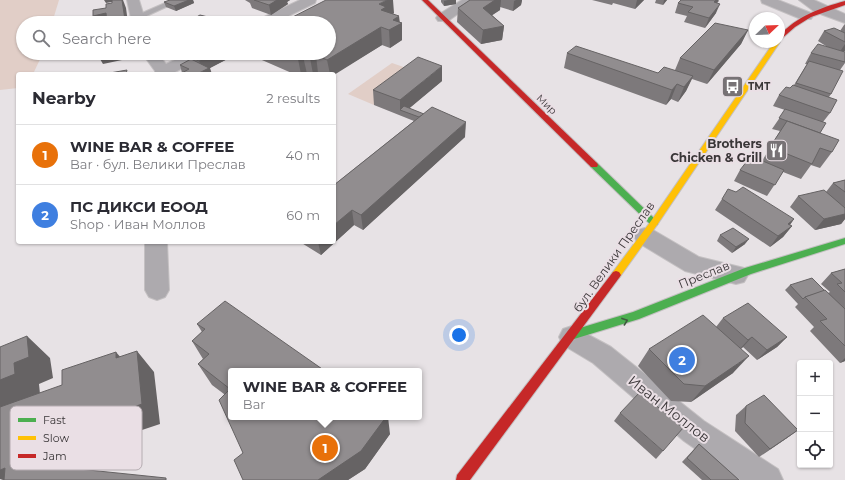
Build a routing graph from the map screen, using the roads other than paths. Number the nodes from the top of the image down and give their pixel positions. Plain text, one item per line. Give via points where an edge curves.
1 (133, 0) edge
2 (178, 0) edge
3 (310, 0) edge
4 (425, 0) edge
5 (471, 0) edge
6 (770, 0) edge
7 (805, 0) edge
8 (845, 3) edge
9 (820, 9) junction
10 (137, 16) edge
11 (146, 16) edge
12 (277, 16) edge
13 (806, 16) junction
14 (443, 18) junction
15 (845, 19) edge
16 (785, 34) edge
17 (773, 48) edge
18 (154, 60) edge
19 (188, 60) edge
20 (163, 72) edge
21 (650, 229) junction
22 (845, 241) edge
23 (156, 244) edge
24 (736, 275) junction
25 (157, 290) dead end
26 (573, 336) junction
27 (462, 480) edge
28 (767, 480) edge

1 - 10 street
2 - 11 lane
3 - 12 street
4 - 14 main road, Мир
5 - 14 street
6 - 13 street
7 - 9 street
8 - 9 main road
9 - 13 main road
9 - 15 street
13 - 16 main road
14 - 21 main road, Мир
17 - 21 main road, бул. Велики Преслав
18 - 20 street
19 - 20 street
21 - 24 street via 693,265
21 - 26 main road, бул. Велики Преслав
22 - 24 main road, Преслав
23 - 25 street
26 -> 24 main road, Преслав via 603,329
26 - 27 main road, бул. Велики Преслав
26 - 28 street, Иван Моллов via 602,355 694,431

